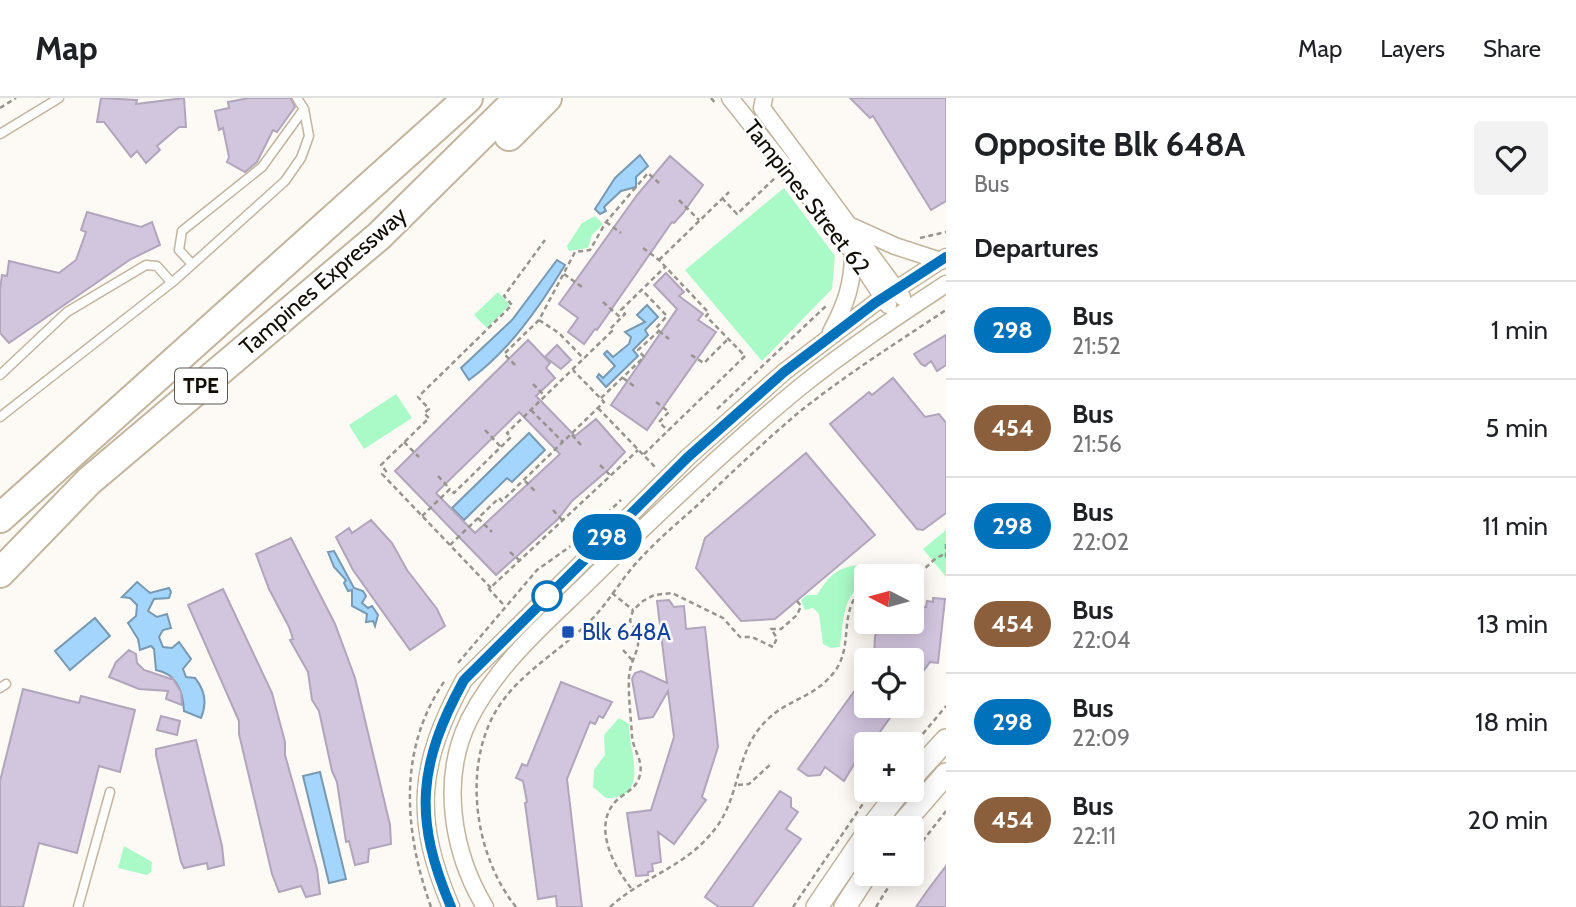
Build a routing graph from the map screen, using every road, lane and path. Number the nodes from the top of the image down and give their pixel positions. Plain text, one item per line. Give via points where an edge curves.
1 (16, 98) edge
2 (59, 98) edge
3 (297, 98) edge
4 (468, 98) edge
5 (519, 98) edge
6 (547, 98) edge
7 (730, 98) edge
8 (764, 98) edge
9 (0, 108) edge
10 (304, 109) junction
11 (0, 134) edge
12 (783, 137) junction
13 (770, 149) junction
14 (778, 175) dead end
15 (659, 183) dead end
16 (729, 192) dead end
17 (722, 198) junction
18 (679, 200) dead end
19 (700, 220) junction
20 (607, 222) junction
21 (851, 226) junction
22 (621, 233) dead end
23 (379, 236) junction
24 (545, 240) dead end
25 (643, 248) dead end
26 (853, 252) junction
27 (944, 259) edge
28 (659, 260) junction
29 (192, 264) junction
30 (665, 267) junction
31 (564, 274) junction
32 (171, 282) junction
33 (946, 284) edge
34 (582, 287) dead end
35 (642, 290) junction
36 (890, 294) junction
37 (604, 302) dead end
38 (946, 310) edge
39 (903, 313) junction
40 (621, 318) junction
41 (539, 320) junction
42 (659, 331) junction
43 (829, 336) junction
44 (670, 339) dead end
45 (728, 340) junction
46 (186, 349) junction
47 (691, 355) dead end
48 (584, 359) junction
49 (515, 365) dead end
50 (573, 369) junction
51 (0, 375) edge
52 (623, 378) junction
53 (533, 384) dead end
54 (635, 387) dead end
55 (545, 396) junction
56 (601, 398) junction
57 (656, 402) dead end
58 (598, 408) junction
59 (531, 410) junction
60 (0, 416) edge
61 (485, 430) dead end
62 (668, 431) junction
63 (570, 434) junction
64 (404, 442) junction
65 (563, 442) junction
66 (581, 446) dead end
67 (501, 447) junction
68 (638, 450) junction
69 (643, 455) junction
70 (419, 457) dead end
71 (600, 465) dead end
72 (656, 468) dead end
73 (438, 476) dead end
74 (611, 476) junction
75 (524, 480) junction
76 (450, 489) junction
77 (535, 491) dead end
78 (0, 498) edge
79 (553, 510) dead end
80 (422, 516) junction
81 (0, 518) edge
82 (478, 518) junction
83 (564, 522) junction
84 (492, 532) dead end
85 (946, 544) edge
86 (450, 545) junction
87 (510, 552) dead end
88 (945, 554) edge
89 (519, 560) junction
90 (946, 561) edge
91 (924, 572) edge
92 (0, 573) edge
93 (491, 588) junction
94 (612, 593) junction
95 (854, 595) edge
96 (797, 601) dead end
97 (504, 605) dead end
98 (633, 610) junction
99 (623, 650) dead end
100 (633, 661) junction
101 (946, 706) edge
102 (924, 733) edge
103 (946, 740) edge
104 (772, 763) dead end
105 (924, 764) edge
106 (946, 774) edge
107 (737, 786) junction
108 (110, 792) dead end
109 (864, 802) edge
110 (891, 802) edge
111 (946, 811) edge
112 (880, 816) edge
113 (909, 816) edge
114 (924, 839) edge
115 (854, 853) edge
116 (859, 886) edge
117 (889, 886) edge
118 (631, 888) junction
119 (78, 907) edge
120 (451, 907) edge
121 (485, 907) edge
122 (516, 907) edge
123 (610, 907) edge
124 (793, 907) edge
125 (817, 907) edge
126 (845, 907) edge
127 (876, 907) edge

1 - 9 path
2 - 11 lane
3 - 10 lane
4 - 46 highway, Tampines Expressway / TPE
5 - 23 highway, Tampines Expressway / TPE
6 - 23 highway via 488,156
7 - 13 street, Tampines Street 62
8 - 12 street, Tampines Street 62 via 762,108
10 - 29 lane via 309,136 285,181
10 - 29 lane via 262,167 182,232 179,250
12 - 13 street
12 - 21 street, Tampines Street 62
13 - 26 street, Tampines Street 62
14 - 17 path via 737,214
15 - 20 path via 648,173
16 - 17 path
17 - 19 path
18 - 19 path
19 - 28 path
20 - 22 path
20 - 31 path via 590,250 576,252
21 - 27 street via 895,246
21 - 36 street, Tampines Street 62
23 - 92 highway, Tampines Expressway / TPE via 89,481
24 - 64 path via 504,296 512,305 418,397 429,409 424,413 429,418
25 - 28 path
26 - 36 street, Tampines Street 62
26 - 43 street via 853,283
27 - 36 street, Tampines Street 62
28 - 30 path
29 - 32 lane
30 - 35 path
30 - 45 path
31 - 34 path
31 - 41 path
32 - 51 lane via 157,266 146,265 67,312
32 - 60 lane
33 - 39 street
35 - 40 path via 621,310 625,314
35 - 42 path via 667,316 656,328
36 - 39 street, Tampines Street 62
36 - 43 street, Tampines Street 62
37 - 40 path
38 - 94 path via 799,413 639,559
39 - 121 street via 801,386 696,477 500,669 468,721 451,795 454,826 474,889
40 - 48 path
41 - 48 path
41 - 49 path via 505,354
42 - 44 path
42 - 52 path via 638,351 644,356
43 - 120 street, Tampines Street 62 via 688,457 464,680 445,714 430,757 425,793 427,832
45 - 47 path via 704,363
45 - 62 path via 745,356
46 - 78 highway
46 - 81 highway, Tampines Expressway / TPE
48 - 50 path
50 - 55 path
50 - 56 path
52 - 54 path
52 - 56 path
53 - 55 path
55 - 59 path
56 - 58 path via 604,402
57 - 62 path via 669,412 659,422
58 - 63 path
58 - 68 path
59 - 65 path
59 - 67 path
61 - 67 path
62 - 69 path
63 - 65 path
63 - 66 path
64 - 70 path
64 - 80 path via 380,465 386,471 382,474
65 - 75 path
67 - 76 path via 454,493
68 - 69 path
68 - 74 path
69 - 72 path
71 - 74 path
73 - 76 path
74 - 83 path
75 - 77 path
75 - 82 path
76 - 80 path
79 - 83 path
80 - 86 path
82 - 84 path
82 - 86 path
83 - 89 path
85 - 88 path
86 - 93 path
87 - 89 path
88 - 90 path
88 - 91 path via 935,557
89 - 93 path
93 - 97 path
94 - 98 path
94 - 122 path via 562,648 522,676 488,726 480,754 477,806 490,859
95 - 107 path via 838,668 823,687 767,719 740,763
96 - 98 path via 801,606 797,615 781,629 771,629 777,638 773,647 740,637 723,618 682,595 654,595
98 - 100 path via 631,621 639,645
99 - 100 path
100 - 118 path via 629,677 632,738 642,765 639,780 615,802 606,830 614,868
101 - 102 path
103 - 105 street
104 - 107 path via 749,784
106 - 113 street
107 - 118 path via 717,827 698,849 681,863
108 - 119 lane
109 - 124 path
110 - 112 street
111 - 114 path
115 - 125 street
116 - 126 street
117 - 127 path
118 - 123 path

